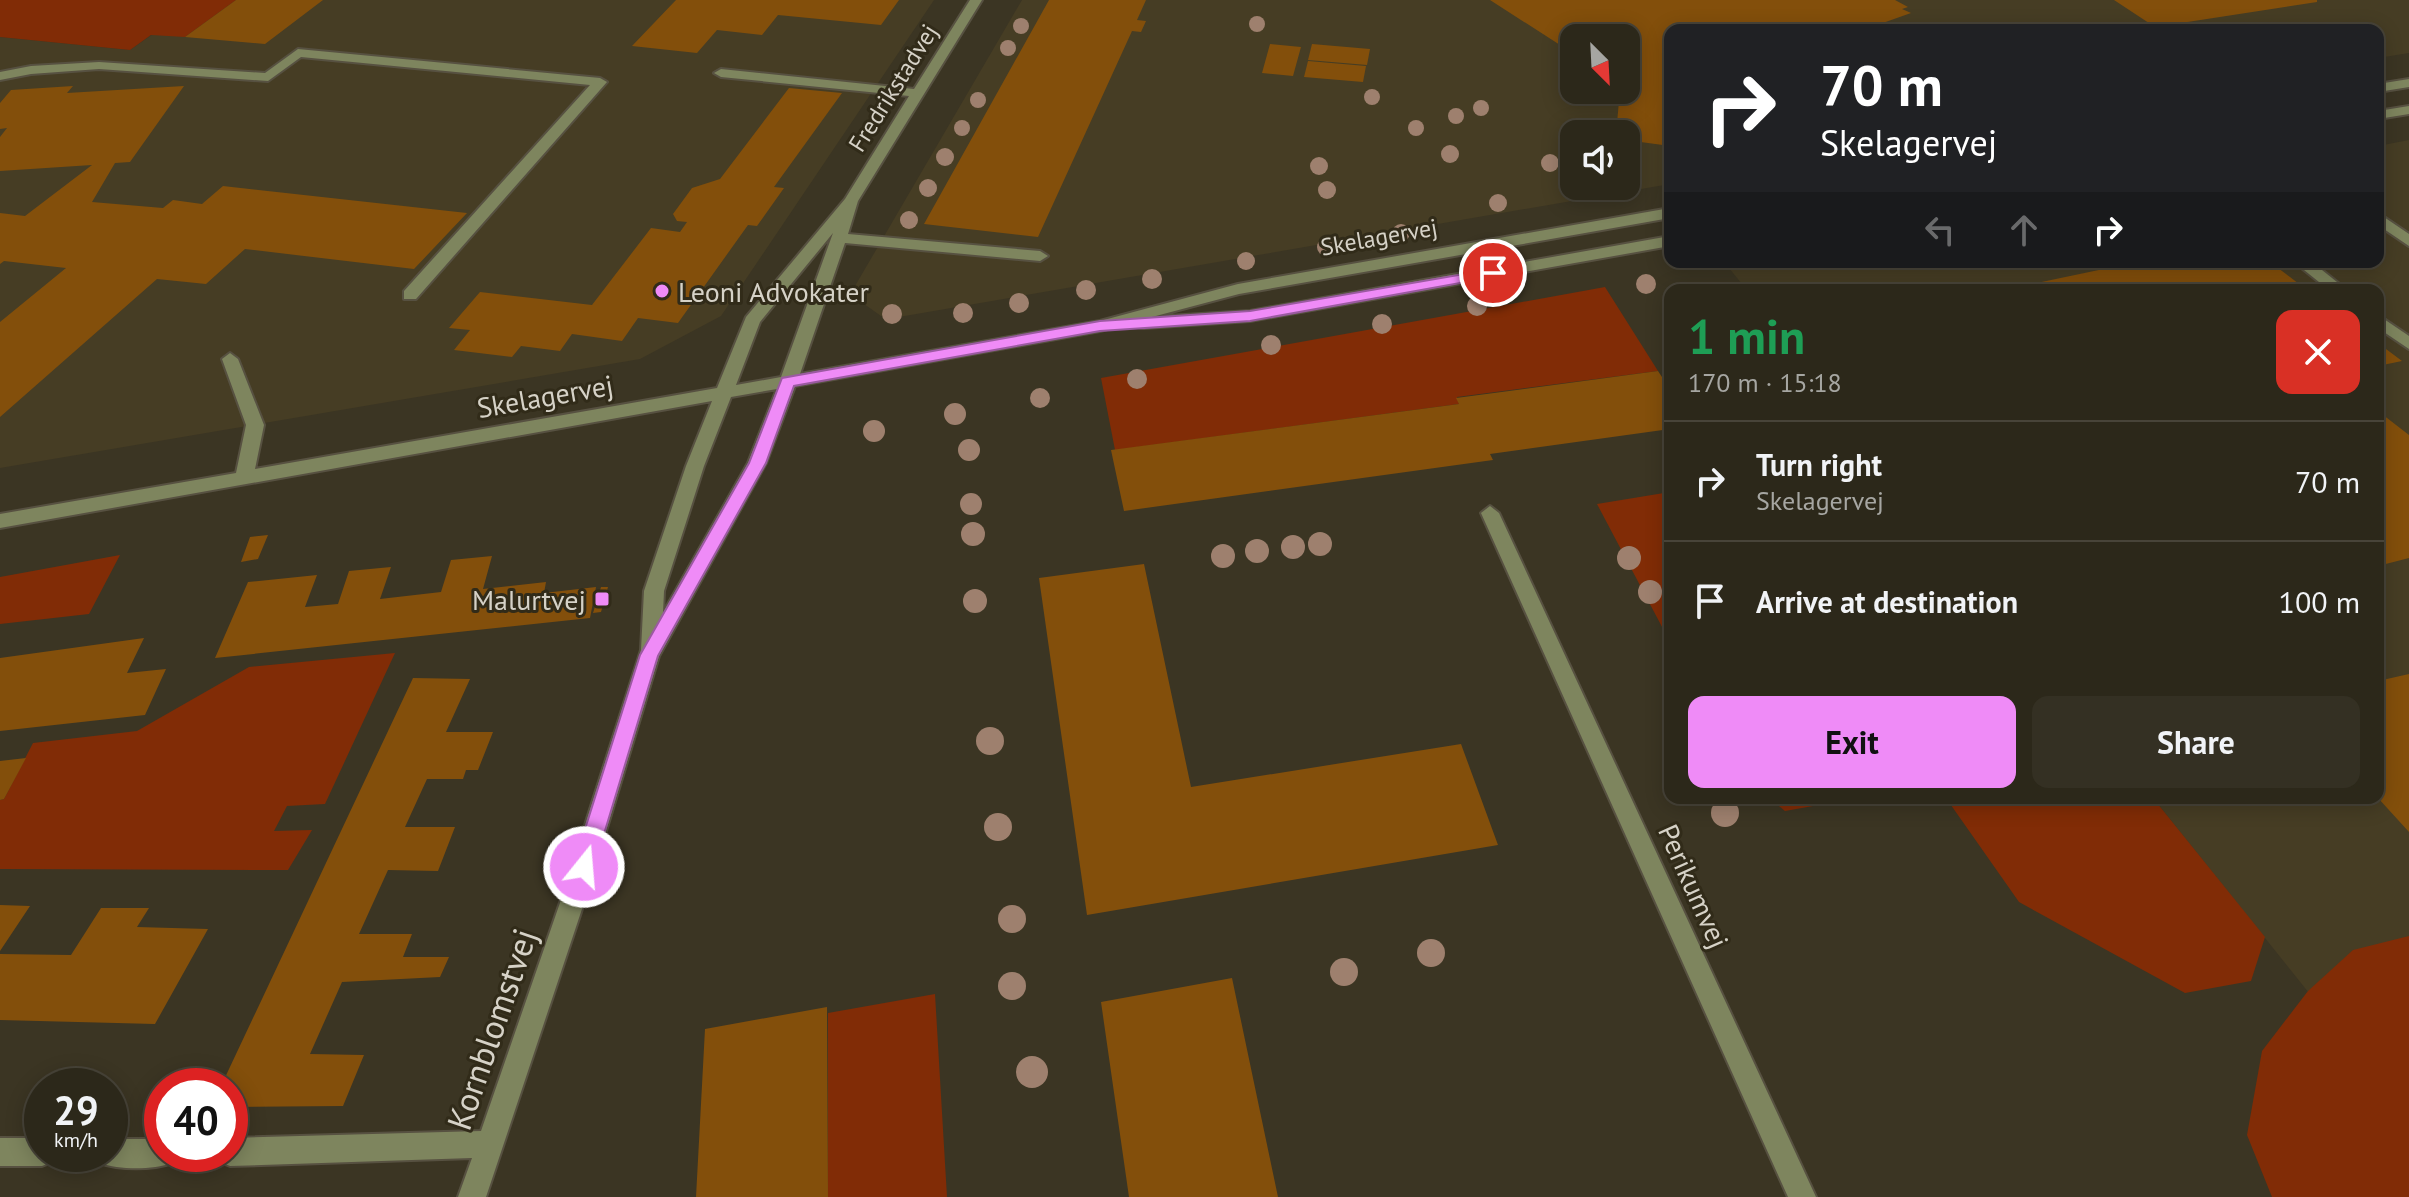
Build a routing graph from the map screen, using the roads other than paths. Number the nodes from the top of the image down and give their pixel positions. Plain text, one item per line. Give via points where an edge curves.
1 (976, 0) edge
2 (721, 73) dead end
3 (0, 76) edge
4 (2409, 83) edge
5 (2384, 87) edge
6 (917, 93) junction
7 (2409, 110) edge
8 (2384, 114) edge
9 (851, 201) junction
10 (1664, 214) edge
11 (2384, 222) edge
12 (839, 238) junction
13 (2409, 241) edge
14 (1664, 242) edge
15 (1040, 256) dead end
16 (2310, 268) edge
17 (2331, 284) edge
18 (410, 295) dead end
19 (2384, 325) edge
20 (1100, 326) junction
21 (2409, 344) edge
22 (230, 359) dead end
23 (788, 382) junction
24 (724, 394) junction
25 (244, 477) junction
26 (1490, 513) dead end
27 (0, 521) edge
28 (649, 655) junction
29 (490, 1144) junction
30 (248, 1151) edge
31 (0, 1152) edge
32 (24, 1152) edge
33 (472, 1197) edge
34 (1802, 1197) edge

1 - 6 street, Fredrikstadvej
2 - 6 street
3 - 18 street via 25,69 119,67 268,77 298,53 600,82
4 - 5 street
6 - 9 street, Fredrikstadvej
7 - 8 street
9 - 12 street, Fredrikstadvej
9 - 24 street, Fredrikstadvej via 762,305
10 - 20 street, Skelagervej via 1238,289
11 - 13 street
12 - 15 street
12 - 23 street, Fredrikstadvej
14 - 20 street, Skelagervej via 1250,316
16 - 17 street
19 - 21 street
20 - 23 street, Skelagervej
22 - 25 street via 255,425
23 - 24 street, Skelagervej
23 - 28 street, Kornblomstvej via 757,463
24 - 25 street, Skelagervej
24 - 28 street, Kornblomstvej via 654,591
25 - 27 street, Skelagervej
26 - 34 street, Perikumvej
28 - 29 street, Kornblomstvej
29 - 30 street
29 - 33 street, Kornblomstvej
31 - 32 street

